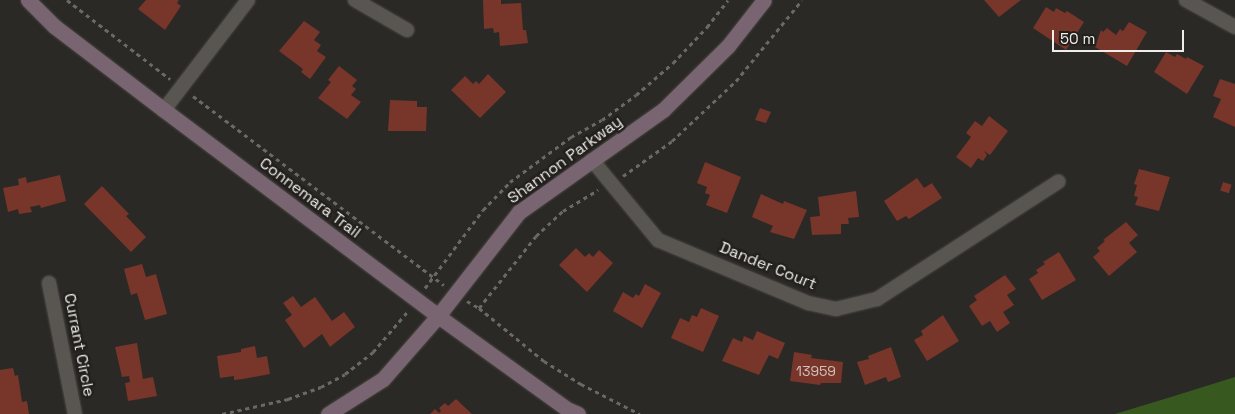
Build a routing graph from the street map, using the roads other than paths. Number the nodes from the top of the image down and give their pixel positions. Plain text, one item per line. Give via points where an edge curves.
1 (28, 0) edge
2 (248, 0) edge
3 (355, 0) edge
4 (764, 0) edge
5 (1186, 0) edge
6 (1235, 28) edge
7 (407, 30) dead end
8 (164, 110) junction
9 (592, 160) junction
10 (1058, 182) dead end
11 (49, 283) dead end
12 (438, 316) junction
13 (75, 414) edge
14 (328, 414) edge
15 (578, 414) edge

1 - 8 street, Connemara Trail via 54,26
2 - 8 street
3 - 7 street
4 - 9 street, Shannon Parkway via 728,46 663,110
5 - 6 street
8 - 12 street, Connemara Trail
9 - 10 street, Dander Court via 658,240 808,303 836,308 877,299
9 - 12 street, Shannon Parkway via 520,212
11 - 13 street, Currant Circle
12 - 14 street, Shannon Parkway via 383,379
12 - 15 street, Connemara Trail via 566,409

